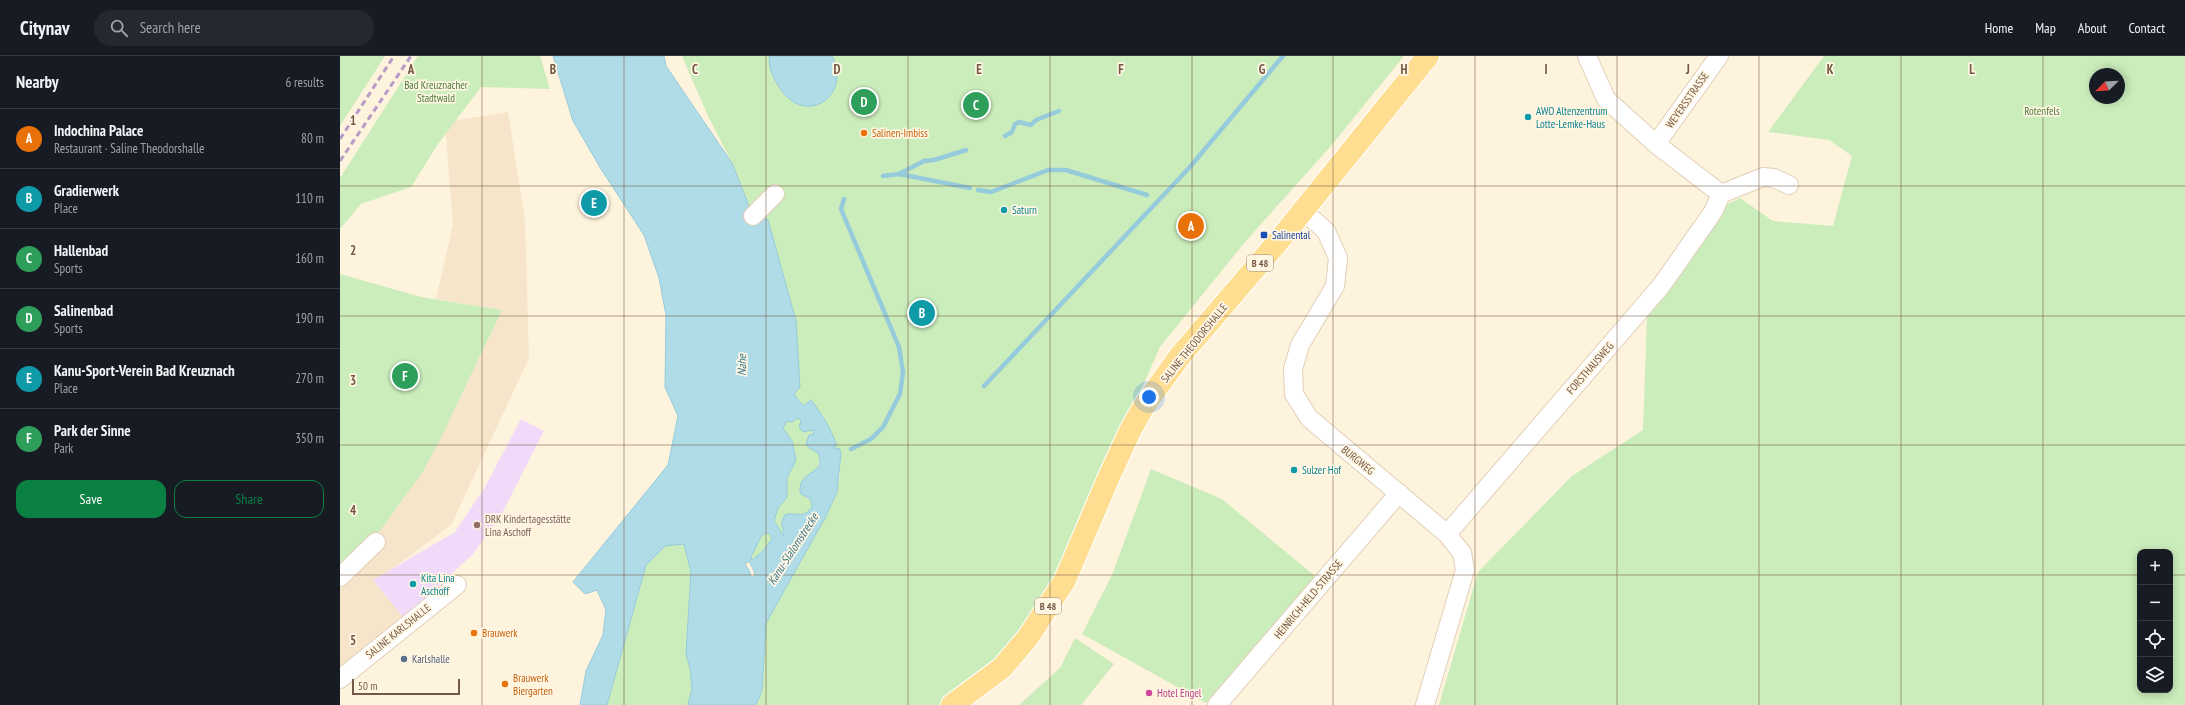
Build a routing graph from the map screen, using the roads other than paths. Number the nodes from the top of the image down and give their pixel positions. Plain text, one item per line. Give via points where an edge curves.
1 (1428, 56) edge
2 (1587, 56) edge
3 (1719, 56) edge
4 (1656, 144) junction
5 (1789, 185) dead end
6 (776, 194) dead end
7 (1721, 194) junction
8 (1303, 211) junction
9 (753, 216) dead end
10 (1399, 493) junction
11 (1447, 534) junction
12 (376, 542) dead end
13 (340, 577) edge
14 (456, 584) dead end
15 (340, 679) edge
16 (952, 705) edge
17 (1217, 705) edge
18 (1425, 705) edge

1 - 8 main road, SALINE THEODORSHALLE / B 48
2 - 4 street via 1606,99
3 - 4 street, WEYERSSTRASSE
4 - 7 street
5 - 7 street via 1774,178 1763,177
6 - 9 street
7 - 11 street, FORSTHAUSWEG via 1701,230 1661,286
8 - 10 street, BURGWEG via 1326,231 1338,258 1335,286 1300,345 1293,369 1294,394 1309,418
8 - 16 main road, SALINE THEODORSHALLE / B 48 via 1180,356 1144,406 1108,479 1065,580 1029,636 1002,668
10 - 11 street, BURGWEG
10 - 17 street, HEINRICH-HELD-STRASSE
11 - 18 street, BURGWEG via 1462,553 1465,570
12 - 13 street
14 - 15 street, SALINE KARLSHALLE

